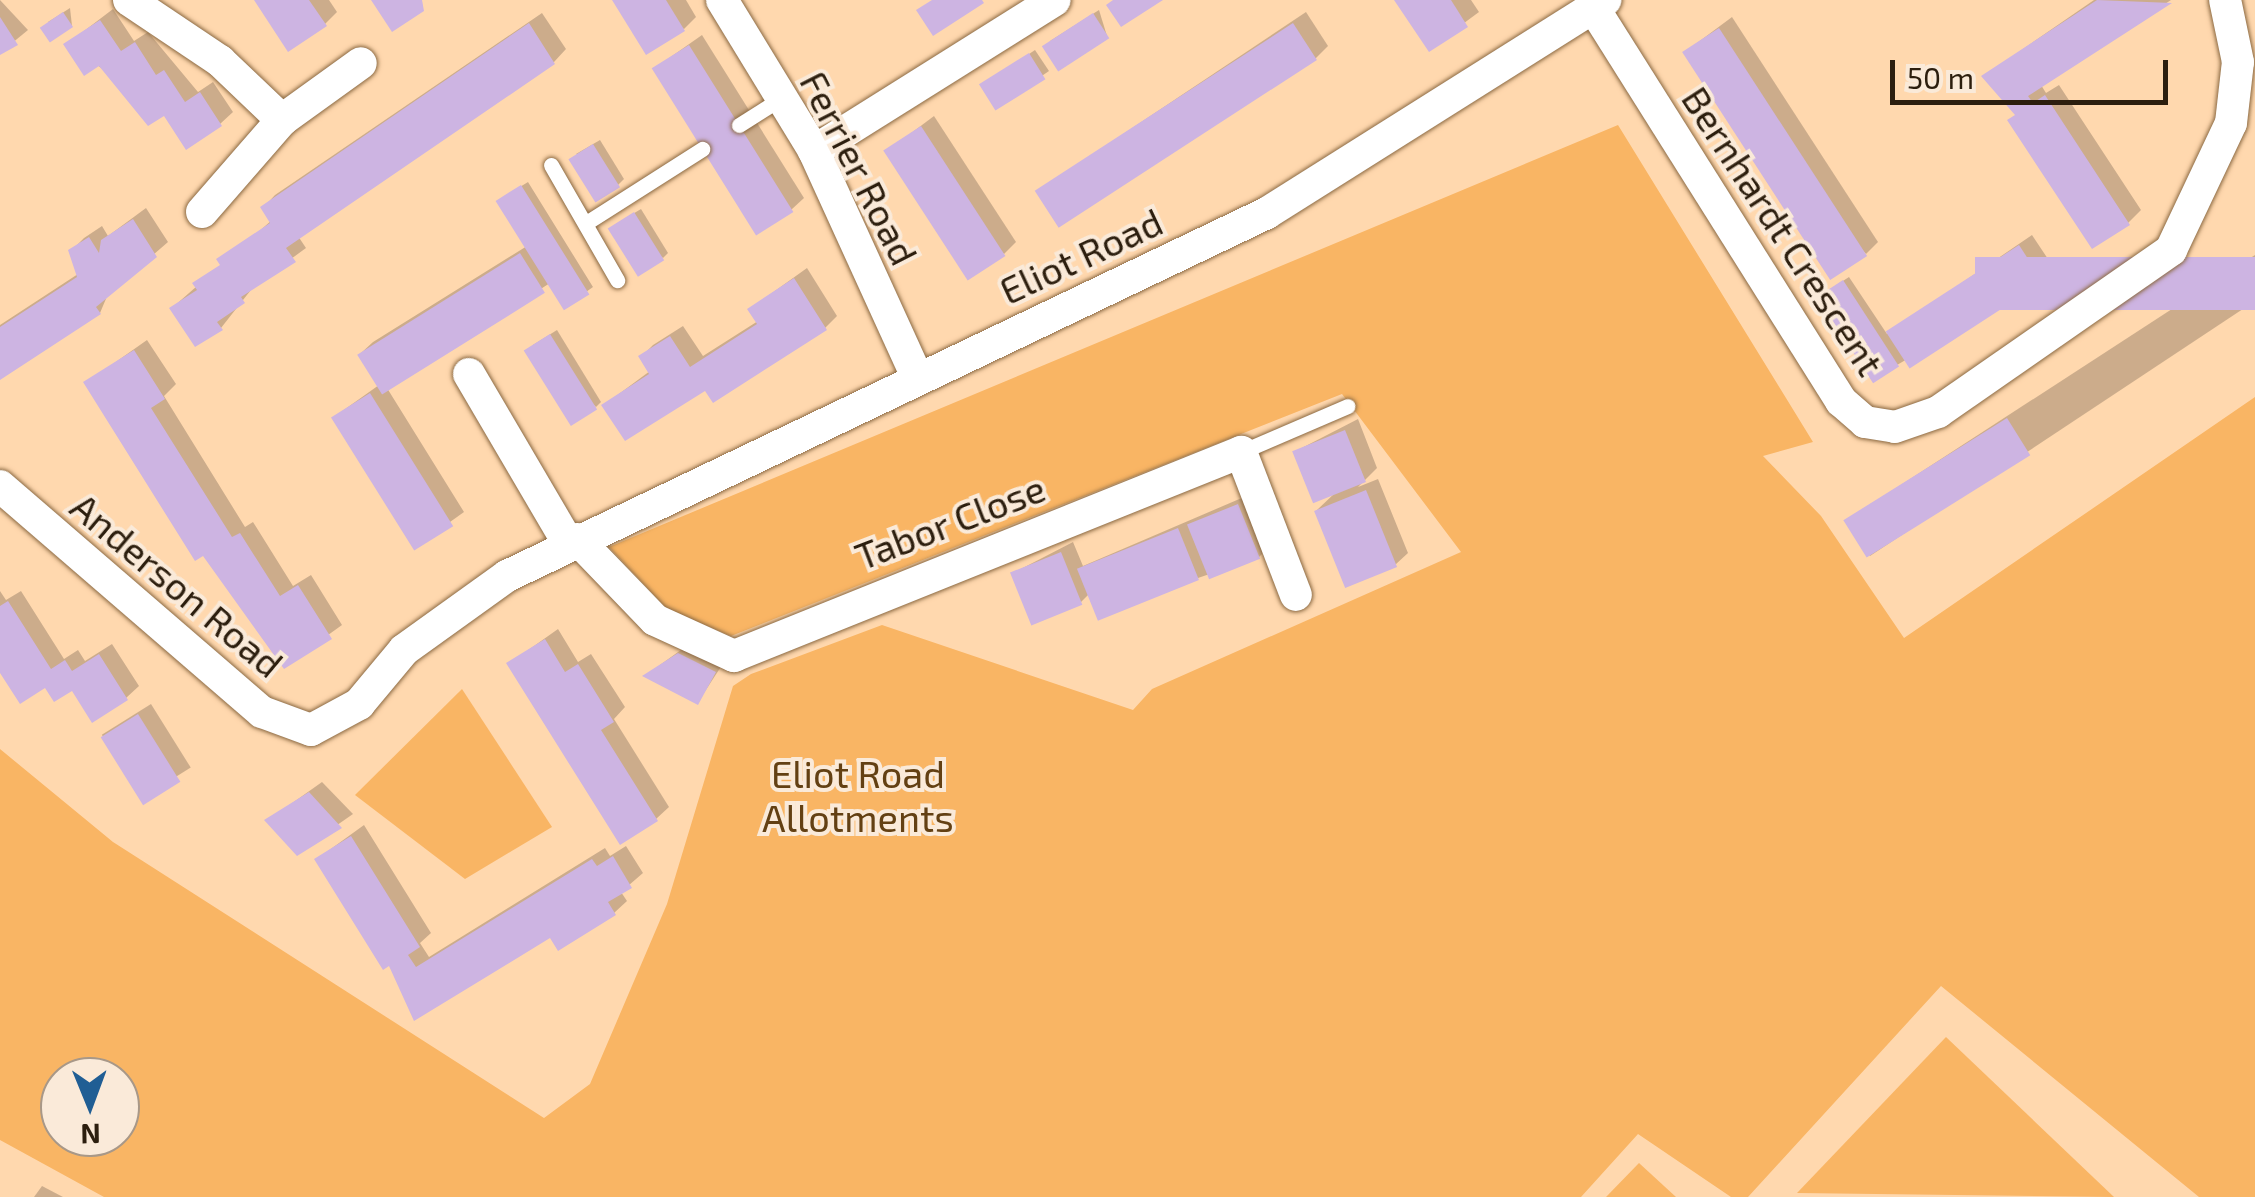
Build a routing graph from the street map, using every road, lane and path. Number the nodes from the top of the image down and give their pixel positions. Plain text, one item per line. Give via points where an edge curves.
1 (722, 0) edge
2 (1056, 0) edge
3 (2226, 0) edge
4 (136, 2) edge
5 (1599, 4) edge
6 (361, 63) dead end
7 (780, 99) junction
8 (282, 120) junction
9 (739, 125) dead end
10 (702, 149) dead end
11 (814, 151) junction
12 (551, 165) dead end
13 (202, 212) dead end
14 (586, 222) junction
15 (618, 280) dead end
16 (469, 374) dead end
17 (917, 377) junction
18 (1348, 406) dead end
19 (1241, 452) junction
20 (0, 486) edge
21 (573, 541) junction
22 (1296, 595) dead end
23 (311, 730) joint

1 - 7 street, Ferrier Road
2 - 11 street
3 - 5 street, Bernhardt Crescent via 2238,62 2231,123 2171,250 1938,412 1895,426 1865,422 1841,401
4 - 8 street via 220,62
5 - 17 street, Eliot Road via 1267,213
6 - 8 street
7 - 9 lane
7 - 11 street, Ferrier Road
8 - 13 street
10 - 14 lane
11 - 17 street, Ferrier Road
12 - 14 lane
14 - 15 lane
16 - 21 street
17 - 21 street, Eliot Road
18 - 19 lane
19 - 21 street, Tabor Close via 742,665 656,620
19 - 22 street
20 - 23 street, Anderson Road via 262,712
21 - 23 street, Eliot Road via 460,608 404,650 359,704

